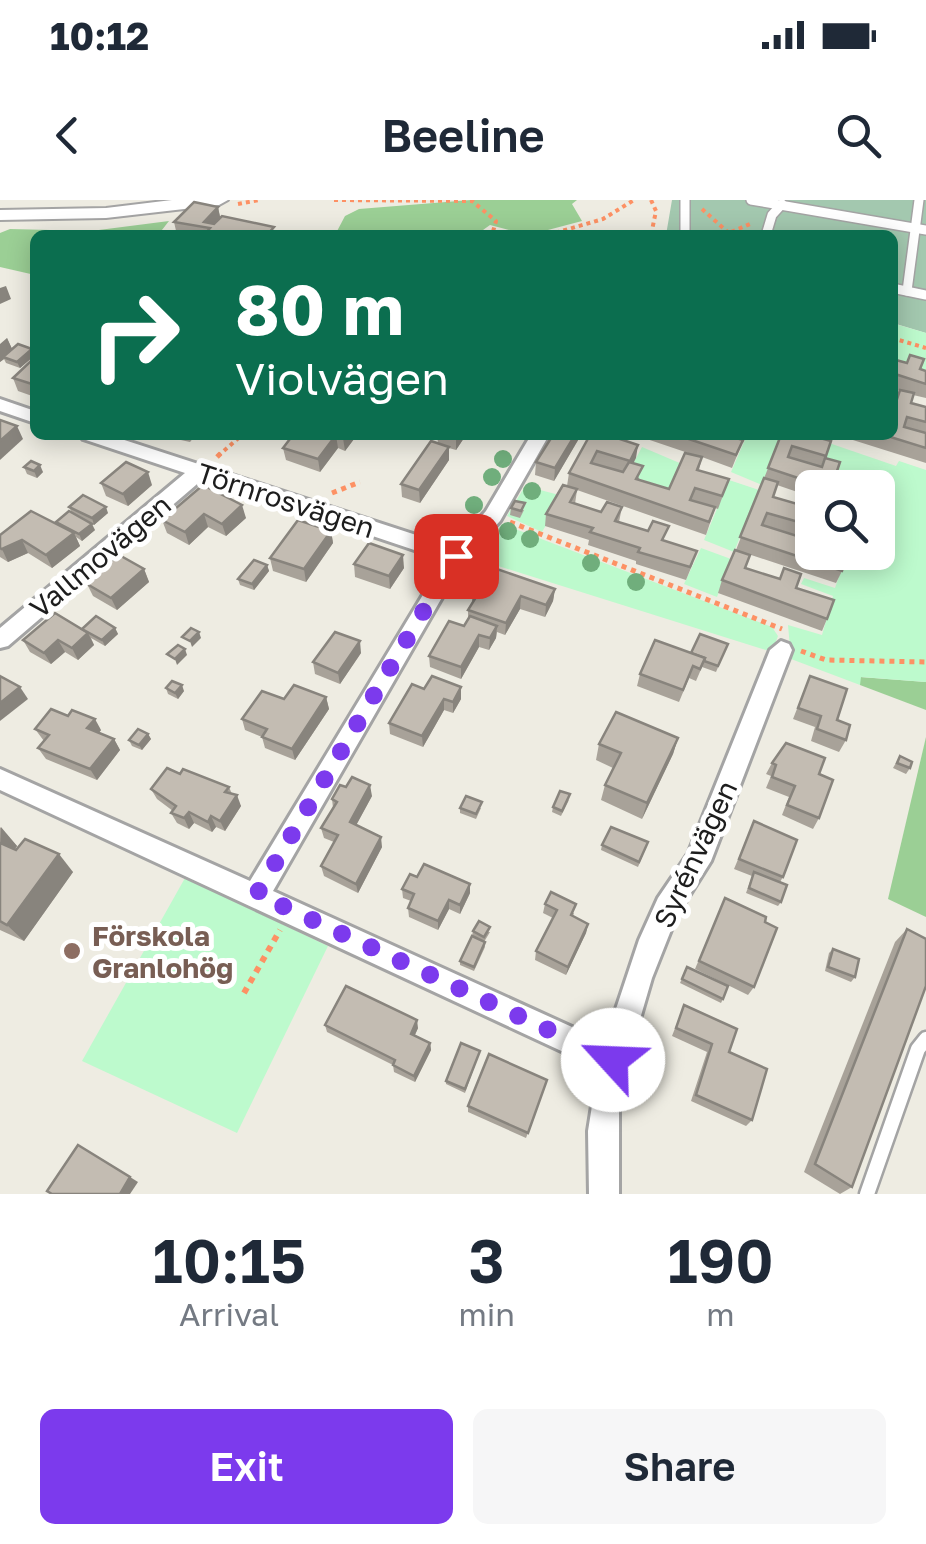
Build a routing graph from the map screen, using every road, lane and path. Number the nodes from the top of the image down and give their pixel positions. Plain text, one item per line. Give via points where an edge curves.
1 (220, 200) edge
2 (334, 200) edge
3 (634, 200) edge
4 (651, 200) edge
5 (689, 200) edge
6 (751, 200) edge
7 (919, 200) edge
8 (782, 203) edge
9 (0, 216) edge
10 (921, 229) edge
11 (493, 230) edge
12 (565, 230) edge
13 (652, 230) edge
14 (686, 230) edge
15 (725, 230) edge
16 (768, 230) edge
17 (898, 289) edge
18 (906, 291) junction
19 (926, 295) edge
20 (898, 340) edge
21 (926, 348) edge
22 (0, 405) edge
23 (30, 415) edge
24 (104, 440) edge
25 (236, 440) edge
26 (537, 440) edge
27 (199, 472) junction
28 (492, 515) junction
29 (456, 556) junction
30 (0, 640) edge
31 (781, 650) junction
32 (926, 662) edge
33 (0, 778) edge
34 (257, 894) junction
35 (291, 910) junction
36 (244, 992) dead end
37 (926, 1040) edge
38 (613, 1060) junction
39 (604, 1194) edge
40 (867, 1194) edge

1 - 9 street
2 - 11 path via 472,201 496,221
3 - 12 path via 603,219
4 - 13 path
5 - 14 lane
5 - 15 path
6 - 8 lane
7 - 10 lane
8 - 10 lane
8 - 16 lane
10 - 18 lane
17 - 18 lane
18 - 19 lane
20 - 21 path
22 - 23 street
24 - 27 street, Törnrosvägen
25 - 27 path
26 - 28 street
27 - 29 street, Törnrosvägen
27 - 30 street, Vallmovägen
28 - 29 street
28 - 31 path via 780,624
29 - 34 street
31 - 32 path via 840,661
31 - 38 street, Syrénvägen via 698,861 664,917
33 - 34 street
34 - 35 street
35 - 36 path
35 - 38 street
37 - 40 lane
38 - 39 street, Syrénvägen via 604,1111

